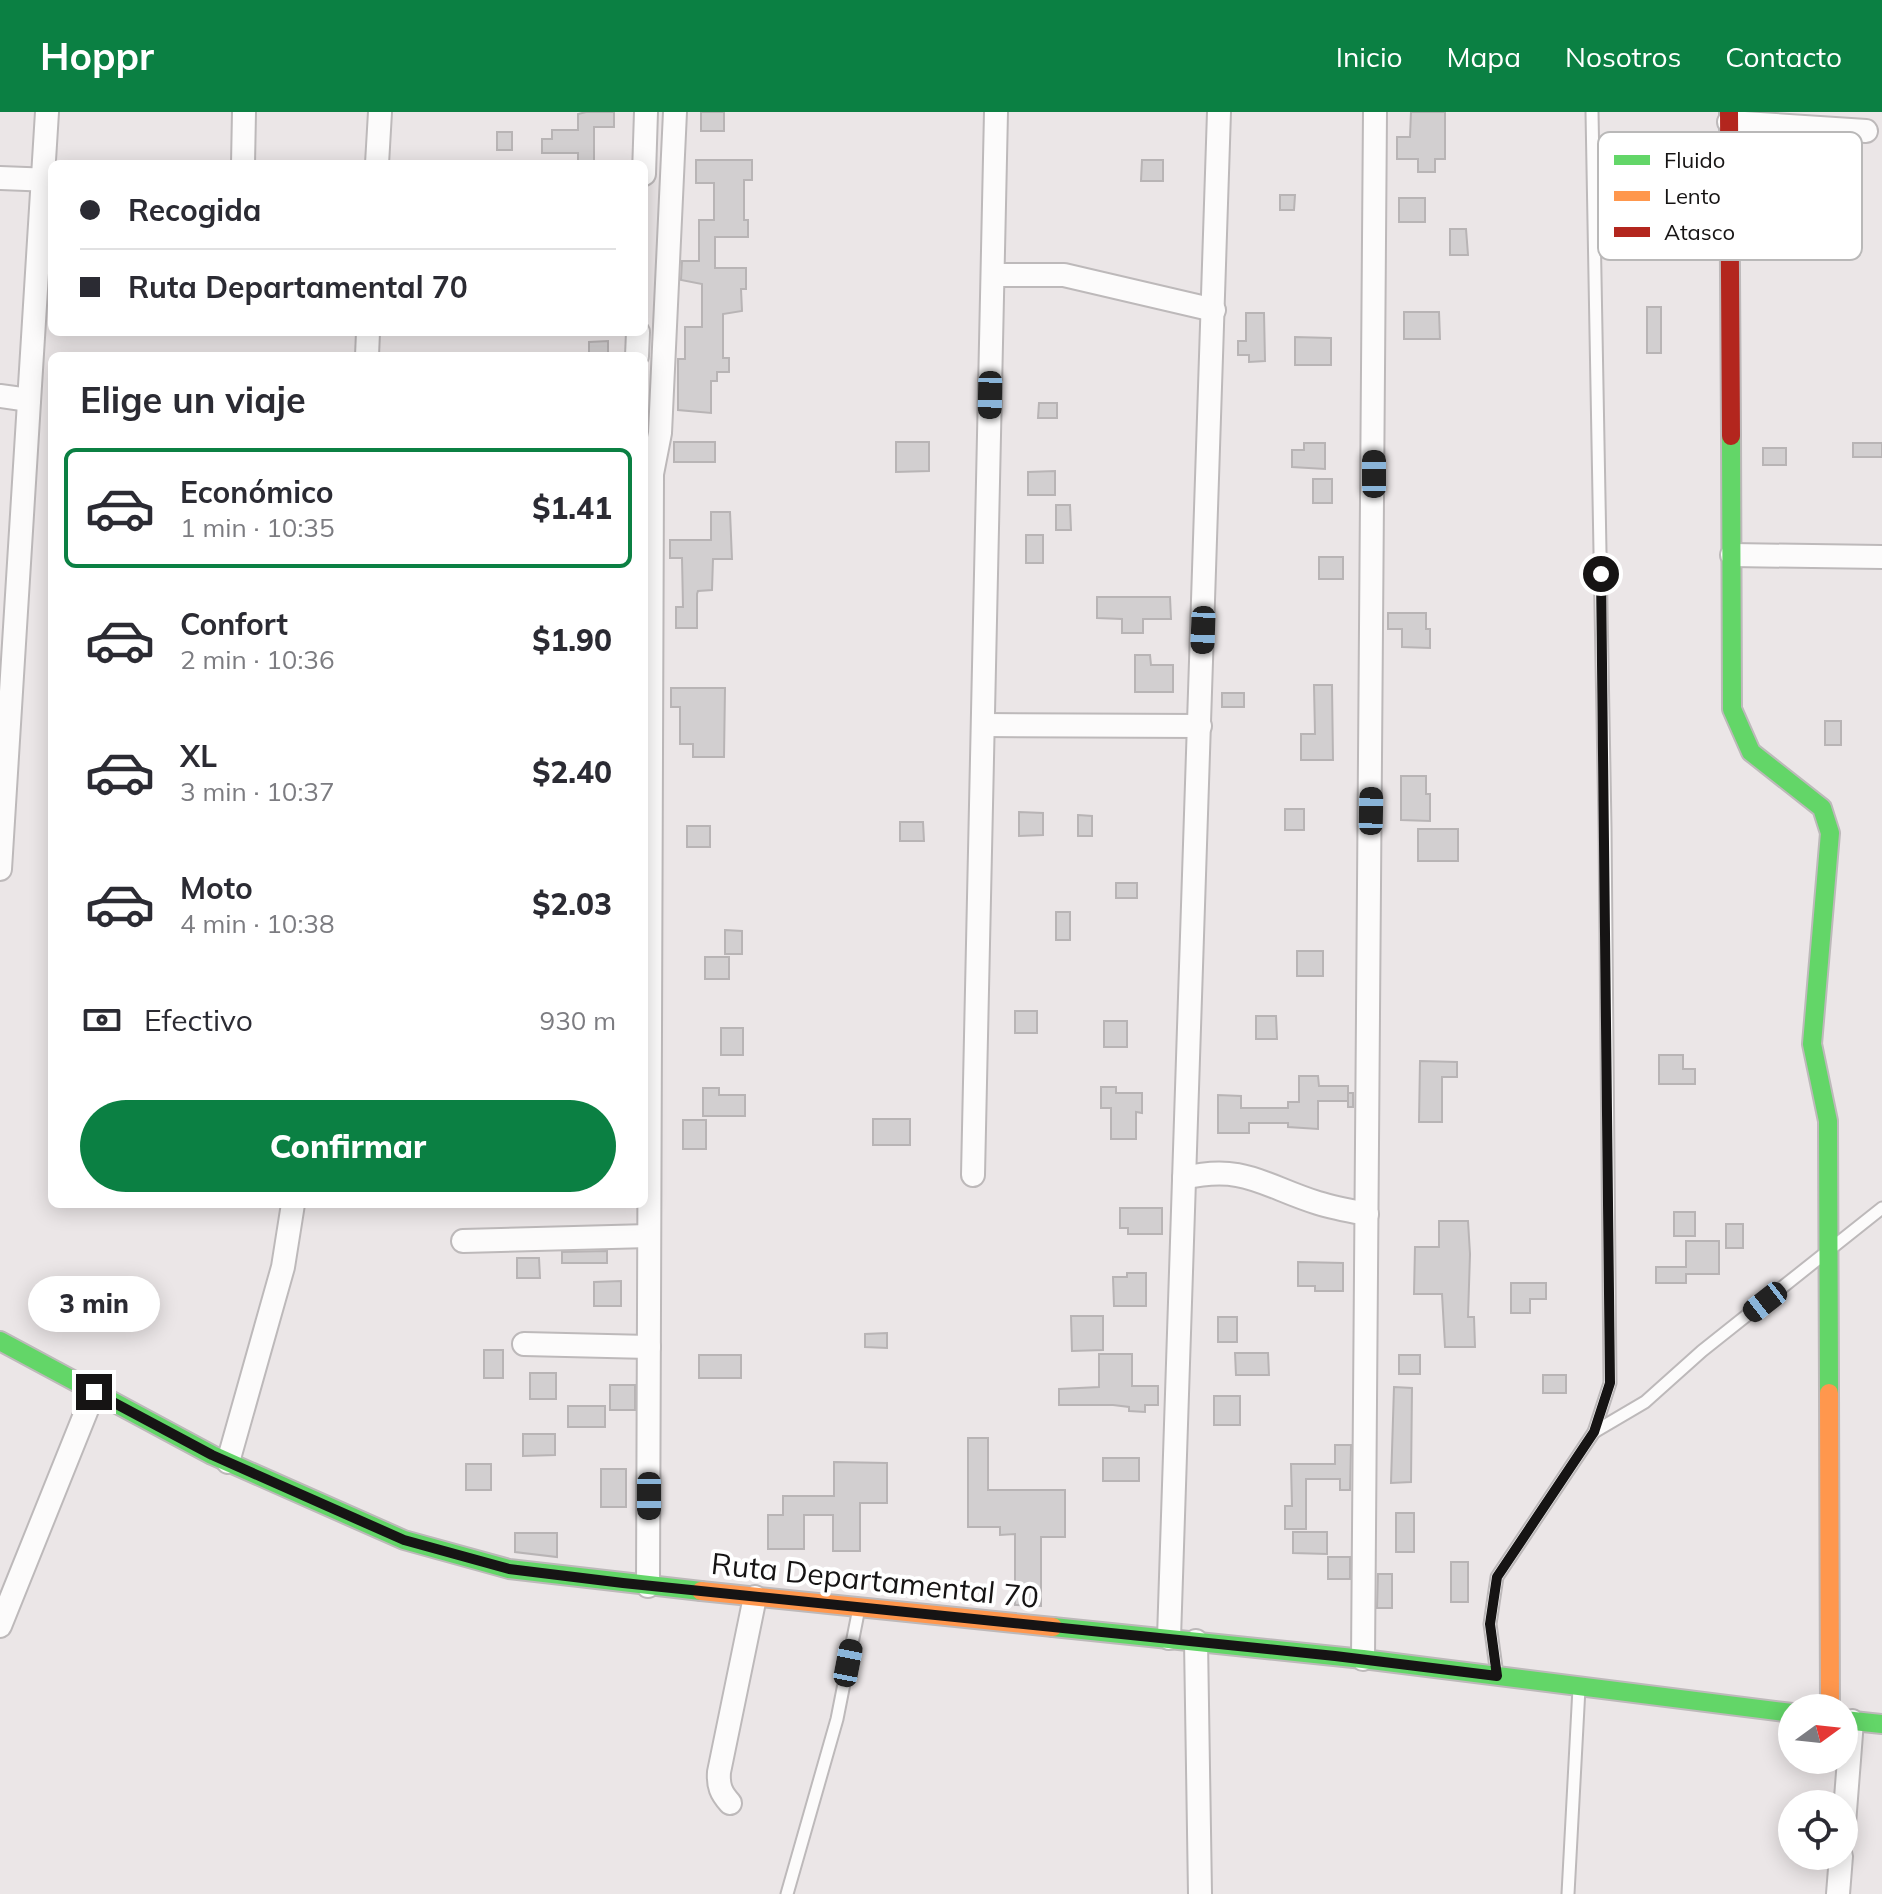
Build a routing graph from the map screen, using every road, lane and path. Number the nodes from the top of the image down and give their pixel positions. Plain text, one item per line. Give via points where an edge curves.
1 (47, 112) edge
2 (244, 112) edge
3 (380, 112) edge
4 (646, 112) edge
5 (675, 112) edge
6 (996, 112) edge
7 (1219, 112) edge
8 (1375, 112) edge
9 (1592, 112) edge
10 (1729, 117) edge
11 (1866, 131) dead end
12 (243, 160) edge
13 (377, 160) edge
14 (644, 160) edge
15 (0, 178) edge
16 (47, 179) edge
17 (1730, 260) edge
18 (993, 275) junction
19 (1214, 310) junction
20 (0, 396) edge
21 (29, 400) junction
22 (649, 484) edge
23 (1732, 555) junction
24 (1882, 557) edge
25 (9, 590) edge
26 (648, 698) edge
27 (983, 725) junction
28 (1200, 726) junction
29 (0, 869) edge
30 (973, 1175) dead end
31 (648, 1177) edge
32 (1184, 1178) junction
33 (292, 1208) edge
34 (1882, 1208) edge
35 (1367, 1214) junction
36 (649, 1236) junction
37 (463, 1241) dead end
38 (1828, 1253) junction
39 (0, 1341) edge
40 (524, 1344) dead end
41 (649, 1347) junction
42 (94, 1392) junction
43 (1594, 1432) junction
44 (228, 1462) junction
45 (648, 1586) junction
46 (755, 1597) junction
47 (859, 1607) junction
48 (0, 1626) edge
49 (1169, 1638) junction
50 (1196, 1641) junction
51 (1363, 1659) junction
52 (1497, 1676) junction
53 (1579, 1683) junction
54 (1830, 1694) edge
55 (1778, 1711) edge
56 (1858, 1721) edge
57 (1882, 1724) edge
58 (730, 1803) dead end
59 (1840, 1870) edge
60 (787, 1894) edge
61 (1200, 1894) edge
62 (1568, 1894) edge
63 (1838, 1894) edge

1 - 16 street
2 - 12 street
3 - 13 street
4 - 14 street
5 - 22 street via 660,433
6 - 18 street
7 - 19 street
8 - 35 street
9 - 43 lane via 1610,1383
10 - 11 street
15 - 16 street
16 - 21 street
17 - 23 main road
18 - 19 street via 1064,275
18 - 27 street
19 - 28 street
20 - 21 street
21 - 25 street
22 - 26 street
23 - 24 street
23 - 38 main road via 1732,709 1751,752 1822,808 1830,833 1812,1044 1828,1121
25 - 29 street
27 - 28 street
27 - 30 street
28 - 32 street
31 - 36 street
32 - 35 street via 1242,1174 1320,1204
32 - 49 street
33 - 44 street via 283,1267
34 - 38 lane
35 - 51 street
36 - 37 street
36 - 41 street
38 - 43 lane via 1645,1402
38 - 54 main road
39 - 42 main road, Ruta Departamental 70
40 - 41 street
41 - 45 street
42 - 44 main road, Ruta Departamental 70
42 - 48 street
43 - 52 lane via 1497,1577 1490,1624
44 - 45 main road, Ruta Departamental 70 via 404,1540 509,1569
45 - 46 main road, Ruta Departamental 70
46 - 47 main road, Ruta Departamental 70
46 - 58 street via 719,1772 718,1782
47 - 49 main road, Ruta Departamental 70
47 - 60 lane via 837,1719
49 - 50 main road, Ruta Departamental 70
50 - 51 main road, Ruta Departamental 70
50 - 61 street
51 - 52 main road, Ruta Departamental 70
52 - 53 main road, Ruta Departamental 70
53 - 55 main road, Ruta Departamental 70
53 - 62 lane
56 - 57 main road
59 - 63 street

